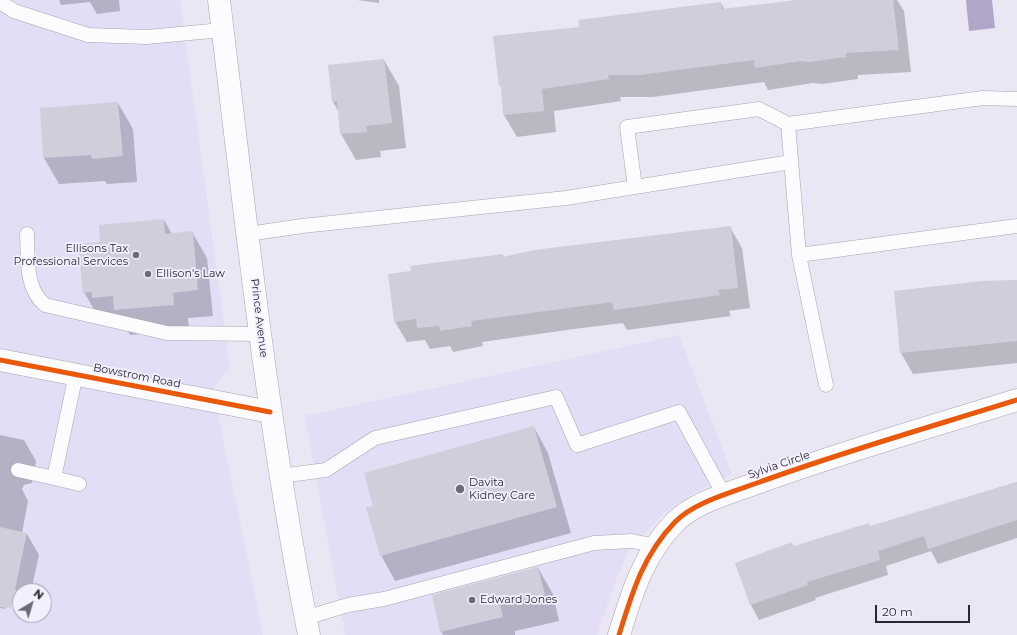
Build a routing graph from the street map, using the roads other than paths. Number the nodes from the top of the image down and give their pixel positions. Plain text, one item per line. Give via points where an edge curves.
1 (219, 0) edge
2 (0, 2) edge
3 (222, 30) junction
4 (1017, 99) edge
5 (788, 124) junction
6 (791, 162) junction
7 (635, 188) junction
8 (1017, 226) edge
9 (27, 234) dead end
10 (248, 234) junction
11 (799, 255) junction
12 (261, 334) junction
13 (0, 360) edge
14 (76, 374) junction
15 (826, 385) dead end
16 (1017, 400) edge
17 (270, 412) junction
18 (18, 470) dead end
19 (280, 476) junction
20 (54, 478) junction
21 (79, 484) dead end
22 (724, 495) junction
23 (657, 546) junction
24 (307, 627) edge
25 (619, 635) edge

1 - 3 street, Prince Avenue
2 - 3 lane via 14,11 88,35 147,37
3 - 10 street, Prince Avenue
4 - 5 lane via 983,98
5 - 6 lane
5 - 7 lane via 759,109 627,127
6 - 7 lane
6 - 11 lane
7 - 10 lane
8 - 11 lane
9 - 12 lane via 33,289 37,299 45,305 167,333
10 - 12 street, Prince Avenue
11 - 15 lane
12 - 17 street, Prince Avenue
13 - 14 street, Bowstrom Road
14 - 17 street, Bowstrom Road
14 - 20 lane
16 - 22 street, Sylvia Circle via 783,473
17 - 19 street, Prince Avenue
18 - 20 lane
19 - 22 lane via 326,470 375,438 556,397 577,445 679,412
19 - 24 street, Prince Avenue
20 - 21 lane
22 - 23 street, Sylvia Circle via 706,501 676,522
23 - 24 lane via 632,541 594,543 384,599 348,605
23 - 25 street, Sylvia Circle via 636,581

